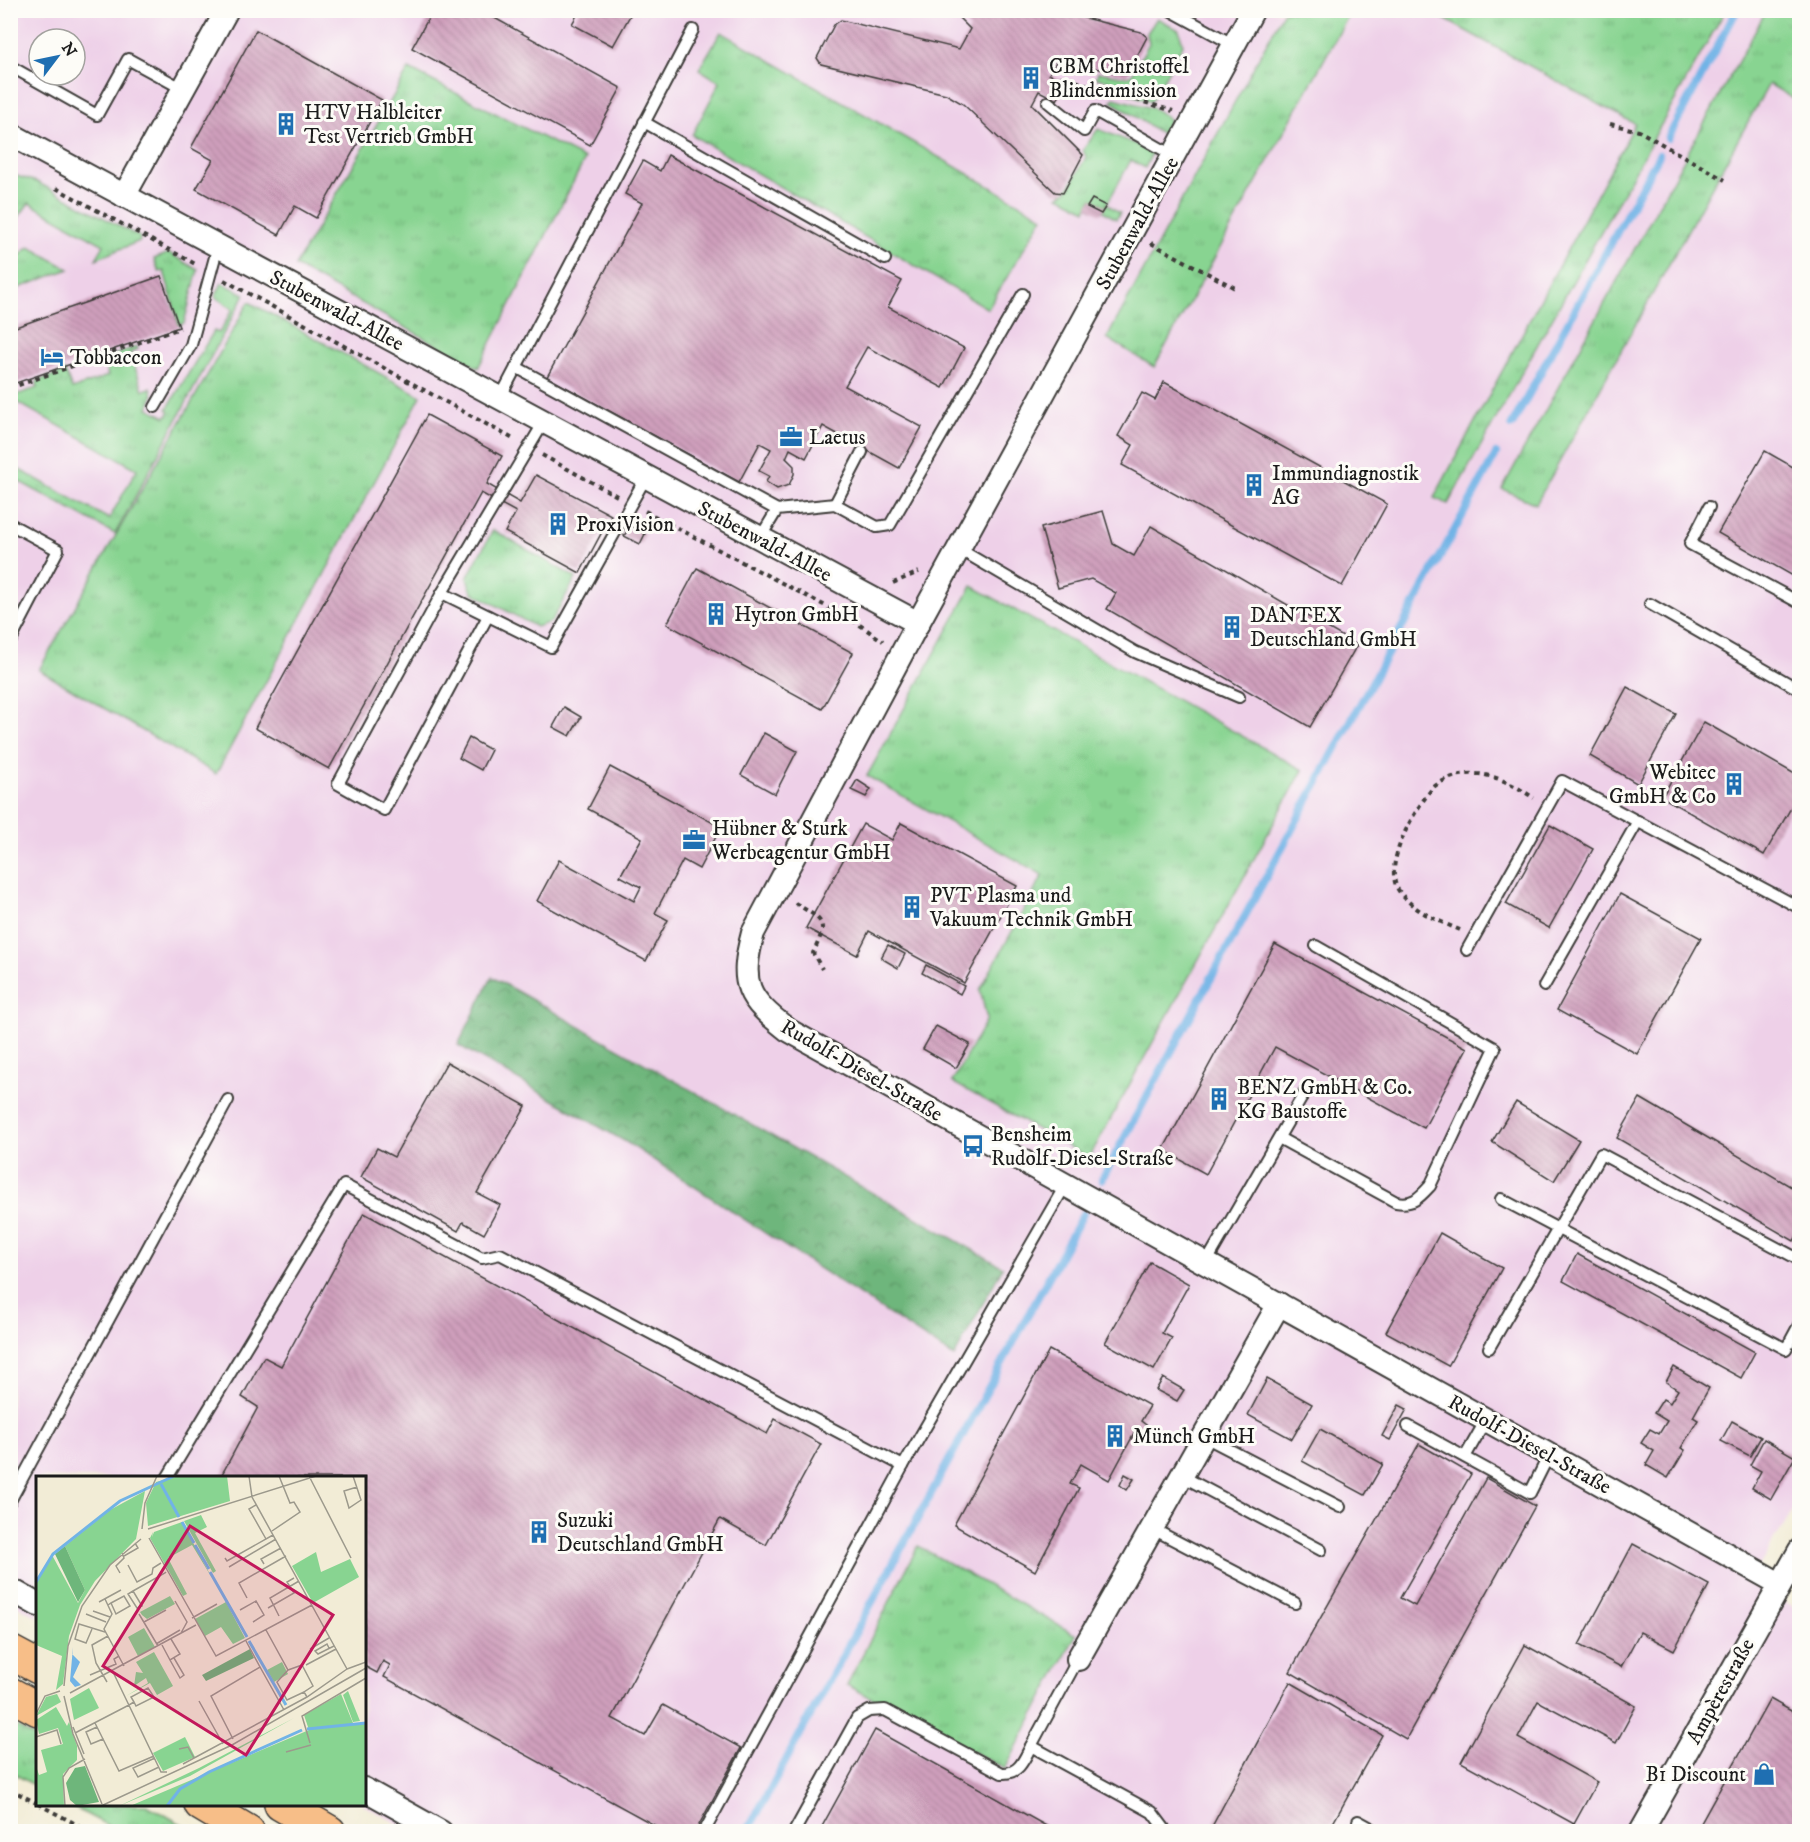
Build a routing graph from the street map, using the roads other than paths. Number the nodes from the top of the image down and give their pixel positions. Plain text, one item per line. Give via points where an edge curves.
1 (227, 10) edge
2 (1170, 10) edge
3 (1252, 10) edge
4 (693, 30) dead end
5 (1234, 45) junction
6 (10, 66) edge
7 (183, 89) junction
8 (1048, 102) road end
9 (644, 122) junction
10 (10, 134) edge
11 (1167, 152) junction
12 (124, 196) junction
13 (218, 246) junction
14 (885, 259) dead end
15 (1023, 294) dead end
16 (516, 367) junction
17 (500, 398) junction
18 (155, 407) dead end
19 (544, 422) junction
20 (862, 452) dead end
21 (646, 477) junction
22 (835, 504) junction
23 (1709, 507) dead end
24 (777, 510) junction
25 (10, 524) edge
26 (760, 538) junction
27 (958, 549) junction
28 (442, 593) junction
29 (1800, 603) edge
30 (1650, 604) dead end
31 (488, 616) junction
32 (918, 623) junction
33 (10, 642) edge
34 (1800, 690) edge
35 (1239, 697) dead end
36 (1638, 821) junction
37 (1800, 908) edge
38 (1316, 946) dead end
39 (1467, 950) dead end
40 (1544, 986) dead end
41 (1305, 1092) dead end
42 (228, 1100) dead end
43 (1279, 1138) junction
44 (1066, 1184) junction
45 (1501, 1199) dead end
46 (1557, 1230) junction
47 (1800, 1260) edge
48 (1206, 1263) junction
49 (1279, 1304) junction
50 (1800, 1323) edge
51 (1489, 1348) dead end
52 (1486, 1419) junction
53 (1408, 1426) dead end
54 (1203, 1436) junction
55 (1549, 1455) junction
56 (1465, 1457) junction
57 (903, 1466) junction
58 (1180, 1475) junction
59 (168, 1476) edge
60 (10, 1501) edge
61 (1340, 1507) dead end
62 (1150, 1528) junction
63 (1321, 1550) dead end
64 (1800, 1550) edge
65 (1780, 1584) junction
66 (10, 1589) edge
67 (1295, 1603) dead end
68 (36, 1604) edge
69 (10, 1652) edge
70 (1078, 1659) joint
71 (36, 1666) edge
72 (10, 1694) edge
73 (36, 1709) edge
74 (1031, 1746) junction
75 (366, 1790) edge
76 (204, 1806) edge
77 (284, 1806) edge
78 (1359, 1821) dead end
79 (248, 1832) edge
80 (329, 1832) edge
81 (441, 1832) edge
82 (704, 1832) edge
83 (794, 1832) edge
84 (1164, 1832) edge
85 (1378, 1832) edge
86 (1641, 1832) edge

1 - 7 street
2 - 5 lane
3 - 5 street, Stubenwald-Allee
4 - 9 lane
5 - 11 street, Stubenwald-Allee
6 - 7 lane via 97,115 128,59
7 - 12 street
8 - 11 lane via 1084,131 1095,111
9 - 14 lane
9 - 16 lane
10 - 12 street, Stubenwald-Allee
11 - 27 street, Stubenwald-Allee via 1132,233
12 - 13 street, Stubenwald-Allee
13 - 17 street, Stubenwald-Allee
13 - 18 lane via 191,345
15 - 22 lane via 890,525 877,527
16 - 17 lane
16 - 24 lane
17 - 19 street, Stubenwald-Allee
19 - 21 street, Stubenwald-Allee
19 - 28 lane
20 - 22 lane
21 - 26 street, Stubenwald-Allee
21 - 31 lane via 551,647
22 - 24 lane
23 - 29 lane via 1690,544
24 - 26 lane
25 - 33 lane via 58,550
26 - 32 street, Stubenwald-Allee
27 - 32 street, Stubenwald-Allee
27 - 35 lane via 1135,652
28 - 31 lane
28 - 31 lane via 338,784 384,810
30 - 34 lane
32 - 44 street, Rudolf-Diesel-Straße via 753,933 745,963 748,988 763,1010 788,1030
36 - 37 lane
36 - 39 lane via 1562,781
36 - 40 lane
38 - 43 lane via 1495,1048 1430,1186 1407,1204 1396,1202
41 - 43 lane
42 - 60 lane
43 - 48 lane
44 - 48 street, Rudolf-Diesel-Straße
44 - 57 lane
45 - 46 lane
46 - 47 lane via 1601,1154
46 - 50 lane via 1786,1349
46 - 51 lane
48 - 49 street, Rudolf-Diesel-Straße
49 - 52 street, Rudolf-Diesel-Straße
49 - 54 street
52 - 55 street, Rudolf-Diesel-Straße
52 - 56 lane
53 - 56 lane
54 - 58 street
54 - 61 lane
55 - 56 lane via 1530,1493
55 - 65 street, Rudolf-Diesel-Straße
57 - 59 lane via 563,1285 500,1254 482,1258 344,1185
57 - 82 lane
58 - 62 street
58 - 63 lane
62 - 67 lane
62 - 70 street
64 - 65 street, Ampèrestraße
65 - 86 street, Ampèrestraße
66 - 68 street
69 - 71 highway
70 - 74 lane
72 - 73 highway
74 - 83 lane via 1018,1768 1002,1773 885,1710 869,1711 858,1718
74 - 84 lane via 1152,1812
75 - 81 street
76 - 79 highway
77 - 80 highway
78 - 85 lane

